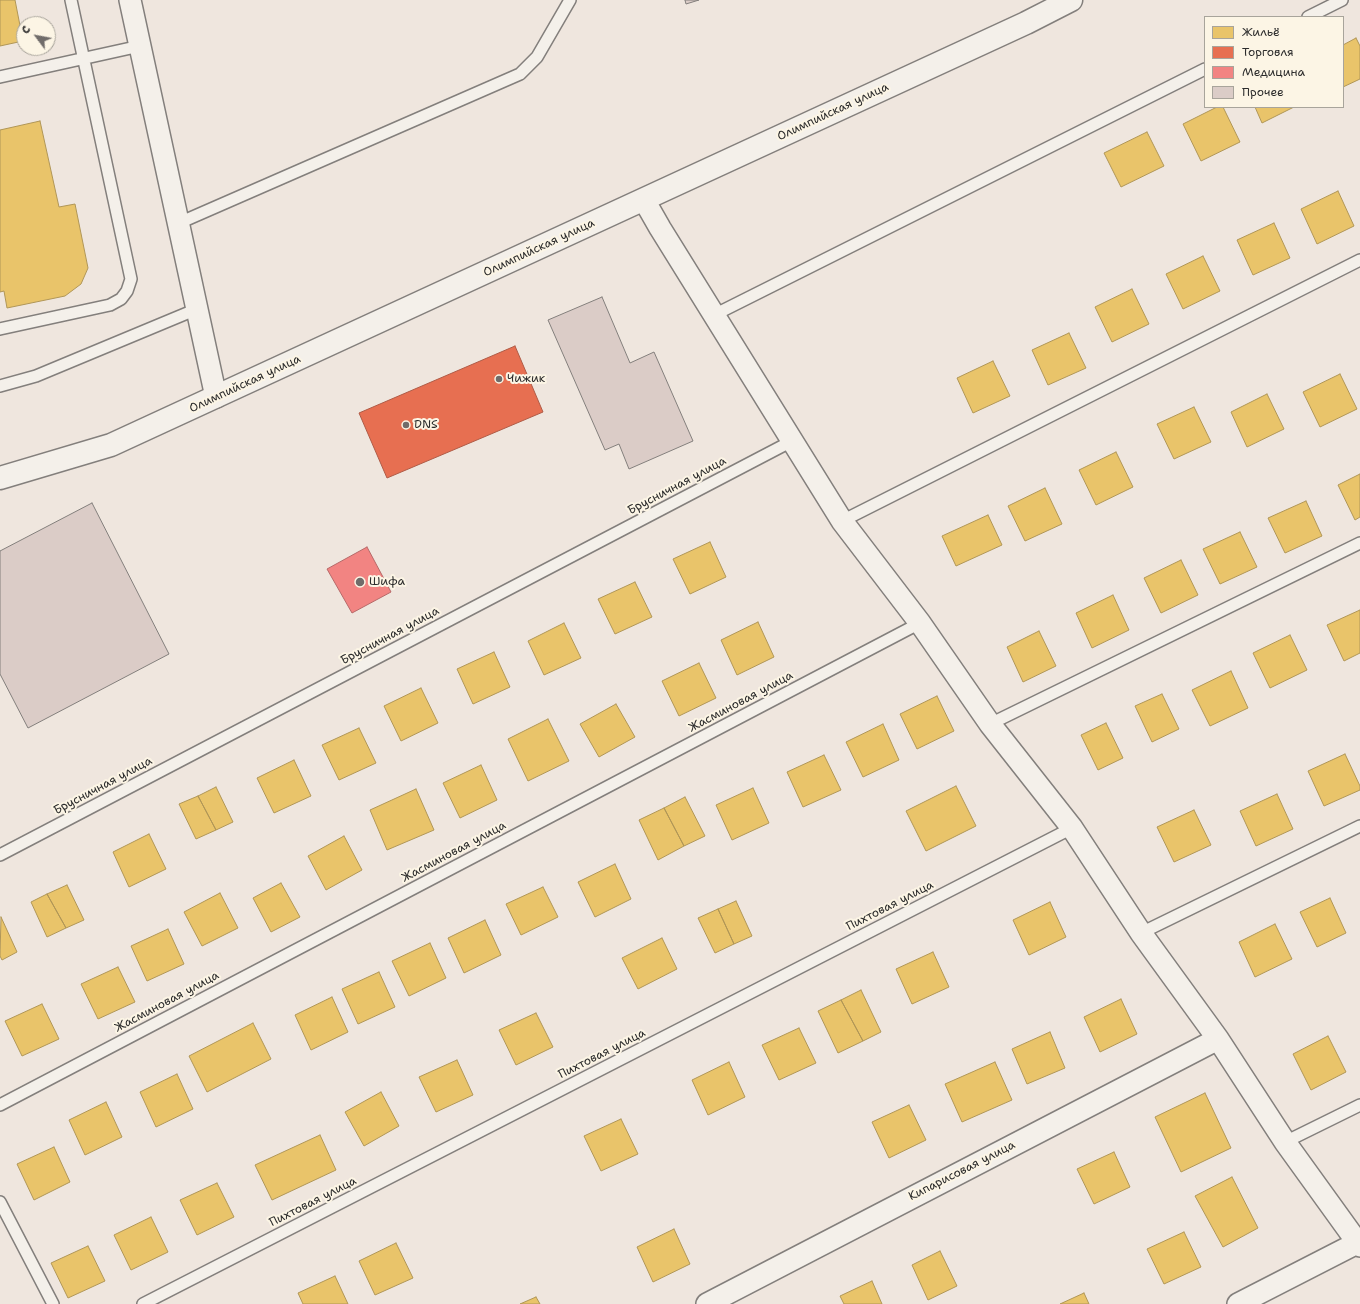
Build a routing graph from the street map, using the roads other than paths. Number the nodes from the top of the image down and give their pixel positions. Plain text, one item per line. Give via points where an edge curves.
1 (71, 0) edge
2 (130, 0) edge
3 (570, 0) edge
4 (1072, 0) edge
5 (1342, 0) edge
6 (1310, 16) edge
7 (140, 46) junction
8 (84, 59) junction
9 (1204, 70) edge
10 (0, 77) edge
11 (644, 200) junction
12 (178, 222) junction
13 (1360, 260) edge
14 (197, 309) junction
15 (714, 315) junction
16 (0, 329) edge
17 (0, 386) edge
18 (216, 397) junction
19 (792, 441) junction
20 (0, 478) edge
21 (842, 521) junction
22 (1360, 543) edge
23 (920, 623) junction
24 (990, 724) junction
25 (1360, 826) edge
26 (1072, 828) junction
27 (0, 854) edge
28 (1141, 933) junction
29 (1218, 1039) junction
30 (1360, 1104) edge
31 (0, 1105) edge
32 (1285, 1142) junction
33 (0, 1202) edge
34 (1359, 1245) edge
35 (53, 1304) edge
36 (143, 1304) edge
37 (707, 1304) edge
38 (1238, 1304) edge

1 - 8 lane
2 - 7 street
3 - 12 lane via 537,56 520,74
4 - 11 street, Олимпийская улица
5 - 6 lane
7 - 8 lane
7 - 12 street
8 - 10 lane
8 - 16 lane via 131,279 121,299 110,305
9 - 15 lane
11 - 15 street
11 - 18 street, Олимпийская улица
12 - 14 street
13 - 21 lane
14 - 17 lane via 40,375
14 - 18 street
15 - 19 street
18 - 20 street, Олимпийская улица via 111,445
19 - 21 street
19 - 27 lane, Брусничная улица
21 - 23 street
22 - 24 lane
23 - 24 street
23 - 31 lane, Жасминовая улица
24 - 26 street
25 - 28 lane
26 - 28 street
26 - 36 lane, Пихтовая улица
28 - 29 street
29 - 32 street
29 - 37 street, Кипарисовая улица
30 - 32 lane
32 - 34 street
33 - 35 lane
34 - 38 street

